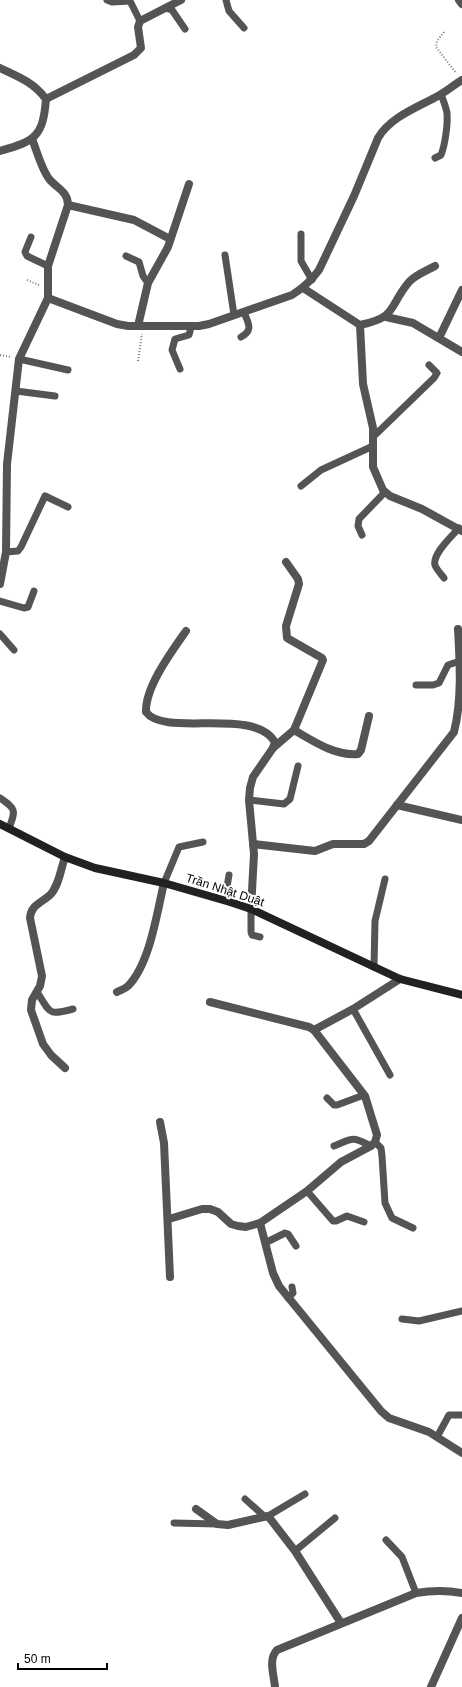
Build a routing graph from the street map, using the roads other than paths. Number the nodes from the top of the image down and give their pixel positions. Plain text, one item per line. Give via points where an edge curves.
1 (107, 0) edge
2 (181, 0) edge
3 (226, 0) edge
4 (459, 0) edge
5 (462, 4) edge
6 (164, 8) junction
7 (140, 21) junction
8 (244, 28) dead end
9 (185, 29) dead end
10 (0, 68) edge
11 (460, 77) edge
12 (441, 94) junction
13 (46, 99) junction
14 (32, 139) junction
15 (0, 151) edge
16 (435, 158) dead end
17 (189, 184) dead end
18 (68, 205) junction
19 (301, 234) dead end
20 (31, 236) dead end
21 (170, 240) junction
22 (225, 255) dead end
23 (126, 256) dead end
24 (48, 266) junction
25 (435, 266) dead end
26 (312, 280) junction
27 (148, 283) junction
28 (303, 288) junction
29 (462, 290) edge
30 (48, 298) junction
31 (244, 312) junction
32 (234, 315) junction
33 (386, 316) junction
34 (360, 325) junction
35 (140, 326) junction
36 (191, 327) junction
37 (242, 337) dead end
38 (439, 338) junction
39 (462, 352) edge
40 (19, 359) junction
41 (429, 365) dead end
42 (180, 369) dead end
43 (68, 370) dead end
44 (16, 391) junction
45 (55, 396) dead end
46 (374, 436) junction
47 (373, 446) junction
48 (4, 464) edge
49 (301, 486) dead end
50 (385, 492) junction
51 (68, 507) dead end
52 (460, 529) edge
53 (362, 535) dead end
54 (6, 552) junction
55 (286, 562) dead end
56 (444, 578) dead end
57 (0, 584) edge
58 (34, 591) dead end
59 (0, 600) edge
60 (458, 629) dead end
61 (186, 631) dead end
62 (0, 634) edge
63 (14, 650) dead end
64 (460, 661) junction
65 (416, 685) dead end
66 (369, 716) dead end
67 (294, 730) junction
68 (274, 748) junction
69 (298, 766) dead end
70 (0, 798) edge
71 (249, 800) junction
72 (397, 805) junction
73 (462, 820) edge
74 (0, 824) edge
75 (9, 828) junction
76 (203, 842) dead end
77 (253, 844) junction
78 (65, 856) junction
79 (229, 875) dead end
80 (385, 880) dead end
81 (164, 883) junction
82 (230, 902) junction
83 (251, 909) junction
84 (260, 937) dead end
85 (374, 967) junction
86 (400, 979) junction
87 (37, 992) junction
88 (117, 992) dead end
89 (462, 995) edge
90 (210, 1002) dead end
91 (73, 1009) dead end
92 (353, 1009) junction
93 (314, 1030) junction
94 (65, 1068) dead end
95 (390, 1075) dead end
96 (364, 1095) junction
97 (327, 1098) dead end
98 (160, 1122) dead end
99 (373, 1144) junction
100 (334, 1146) dead end
101 (307, 1191) junction
102 (169, 1219) junction
103 (364, 1222) dead end
104 (260, 1223) junction
105 (413, 1228) dead end
106 (265, 1243) junction
107 (296, 1246) dead end
108 (170, 1277) dead end
109 (292, 1287) dead end
110 (288, 1298) junction
111 (462, 1311) edge
112 (402, 1319) dead end
113 (462, 1415) edge
114 (437, 1437) junction
115 (462, 1453) edge
116 (305, 1494) dead end
117 (246, 1499) dead end
118 (196, 1509) dead end
119 (266, 1516) junction
120 (335, 1518) dead end
121 (174, 1523) dead end
122 (217, 1524) junction
123 (386, 1540) dead end
124 (295, 1551) junction
125 (416, 1593) junction
126 (462, 1593) edge
127 (462, 1618) edge
128 (341, 1623) junction
129 (275, 1687) edge
130 (430, 1687) edge

1 - 7 lane via 130,1
2 - 6 street
3 - 8 lane via 229,11
4 - 5 street
6 - 7 street
6 - 9 lane via 172,10
7 - 13 street via 138,27 141,48 134,55
10 - 13 street via 28,81
11 - 12 street
12 - 16 lane via 447,119 443,150 441,155
12 - 26 street via 383,129 354,196
13 - 14 street via 43,120
14 - 15 street
14 - 18 street via 50,180 64,192 68,198
17 - 21 street
18 - 21 street via 134,220
18 - 24 street
19 - 26 lane via 301,261
20 - 24 lane via 25,252
21 - 27 street
22 - 32 lane
23 - 27 lane via 139,262
24 - 30 street
25 - 33 street via 408,283
26 - 28 street
27 - 35 street
28 - 31 street via 292,295
28 - 34 street
29 - 38 street
30 - 35 street via 117,324
30 - 40 street
31 - 32 street
31 - 37 lane via 250,329
32 - 36 street via 210,324
33 - 34 street via 378,321
33 - 38 street via 413,323
34 - 46 street via 363,384
35 - 36 street
36 - 42 lane via 189,335 175,339 172,350
38 - 39 street
40 - 43 lane
40 - 44 street
41 - 46 lane via 437,373 434,378
44 - 45 lane
44 - 48 street
46 - 47 street
47 - 49 lane via 320,470
47 - 50 street via 373,467
48 - 54 street
50 - 52 street
50 - 53 lane via 359,519 358,526
51 - 54 lane via 45,496 21,547 18,551
52 - 56 lane via 437,554 435,560 435,566
54 - 57 street
55 - 67 street via 299,584 286,626 287,638 323,660
58 - 59 lane via 28,607
60 - 64 street
61 - 68 street via 162,668 148,699 146,712 150,718 166,722 249,726 271,736 275,742
62 - 63 lane
64 - 65 lane via 448,664 439,683
64 - 72 street via 460,720 454,732
66 - 67 street via 358,754 324,747
67 - 68 street
68 - 71 street via 254,777
69 - 71 lane via 287,802 284,804
70 - 75 lane via 14,810
71 - 77 street
72 - 73 street
72 - 77 street via 364,844 339,843 308,851
74 - 75 main road, Trần Nhật Duật
75 - 78 main road, Trần Nhật Duật
76 - 81 lane via 179,847
77 - 83 street
78 - 81 main road, Trần Nhật Duật via 95,868
78 - 87 street via 54,890 30,912 42,976
79 - 82 lane via 227,887
80 - 85 lane via 375,921
81 - 82 main road, Trần Nhật Duật
81 - 88 street via 145,958 127,987
82 - 83 main road, Trần Nhật Duật
83 - 84 lane via 251,932 252,935
83 - 85 main road, Trần Nhật Duật
85 - 86 main road, Trần Nhật Duật
86 - 89 main road, Trần Nhật Duật
86 - 92 street
87 - 91 lane via 51,1012
87 - 94 street via 32,1000 31,1010 43,1044
90 - 93 street
92 - 93 street
92 - 95 lane
93 - 96 street
96 - 97 lane via 337,1105
96 - 99 street via 377,1135
98 - 102 street via 164,1143
99 - 100 lane via 353,1138
99 - 101 street via 341,1162
99 - 105 lane via 381,1148 385,1203 392,1218
101 - 103 lane via 333,1221 347,1216
101 - 104 street
102 - 104 street via 210,1209 238,1226 246,1227
102 - 108 street
104 - 106 street
106 - 107 lane via 285,1233
106 - 110 street via 273,1273
109 - 110 lane via 293,1293
110 - 114 street via 381,1411 389,1418 420,1428
111 - 112 lane via 419,1321
113 - 114 lane via 449,1415
114 - 115 street
116 - 119 lane
117 - 119 lane
118 - 122 street
119 - 122 street via 228,1525
119 - 124 street
120 - 124 lane
121 - 122 lane
123 - 125 lane via 402,1557
124 - 128 street
125 - 126 street via 447,1590
125 - 128 street
127 - 130 street
128 - 129 street via 277,1650 272,1660

